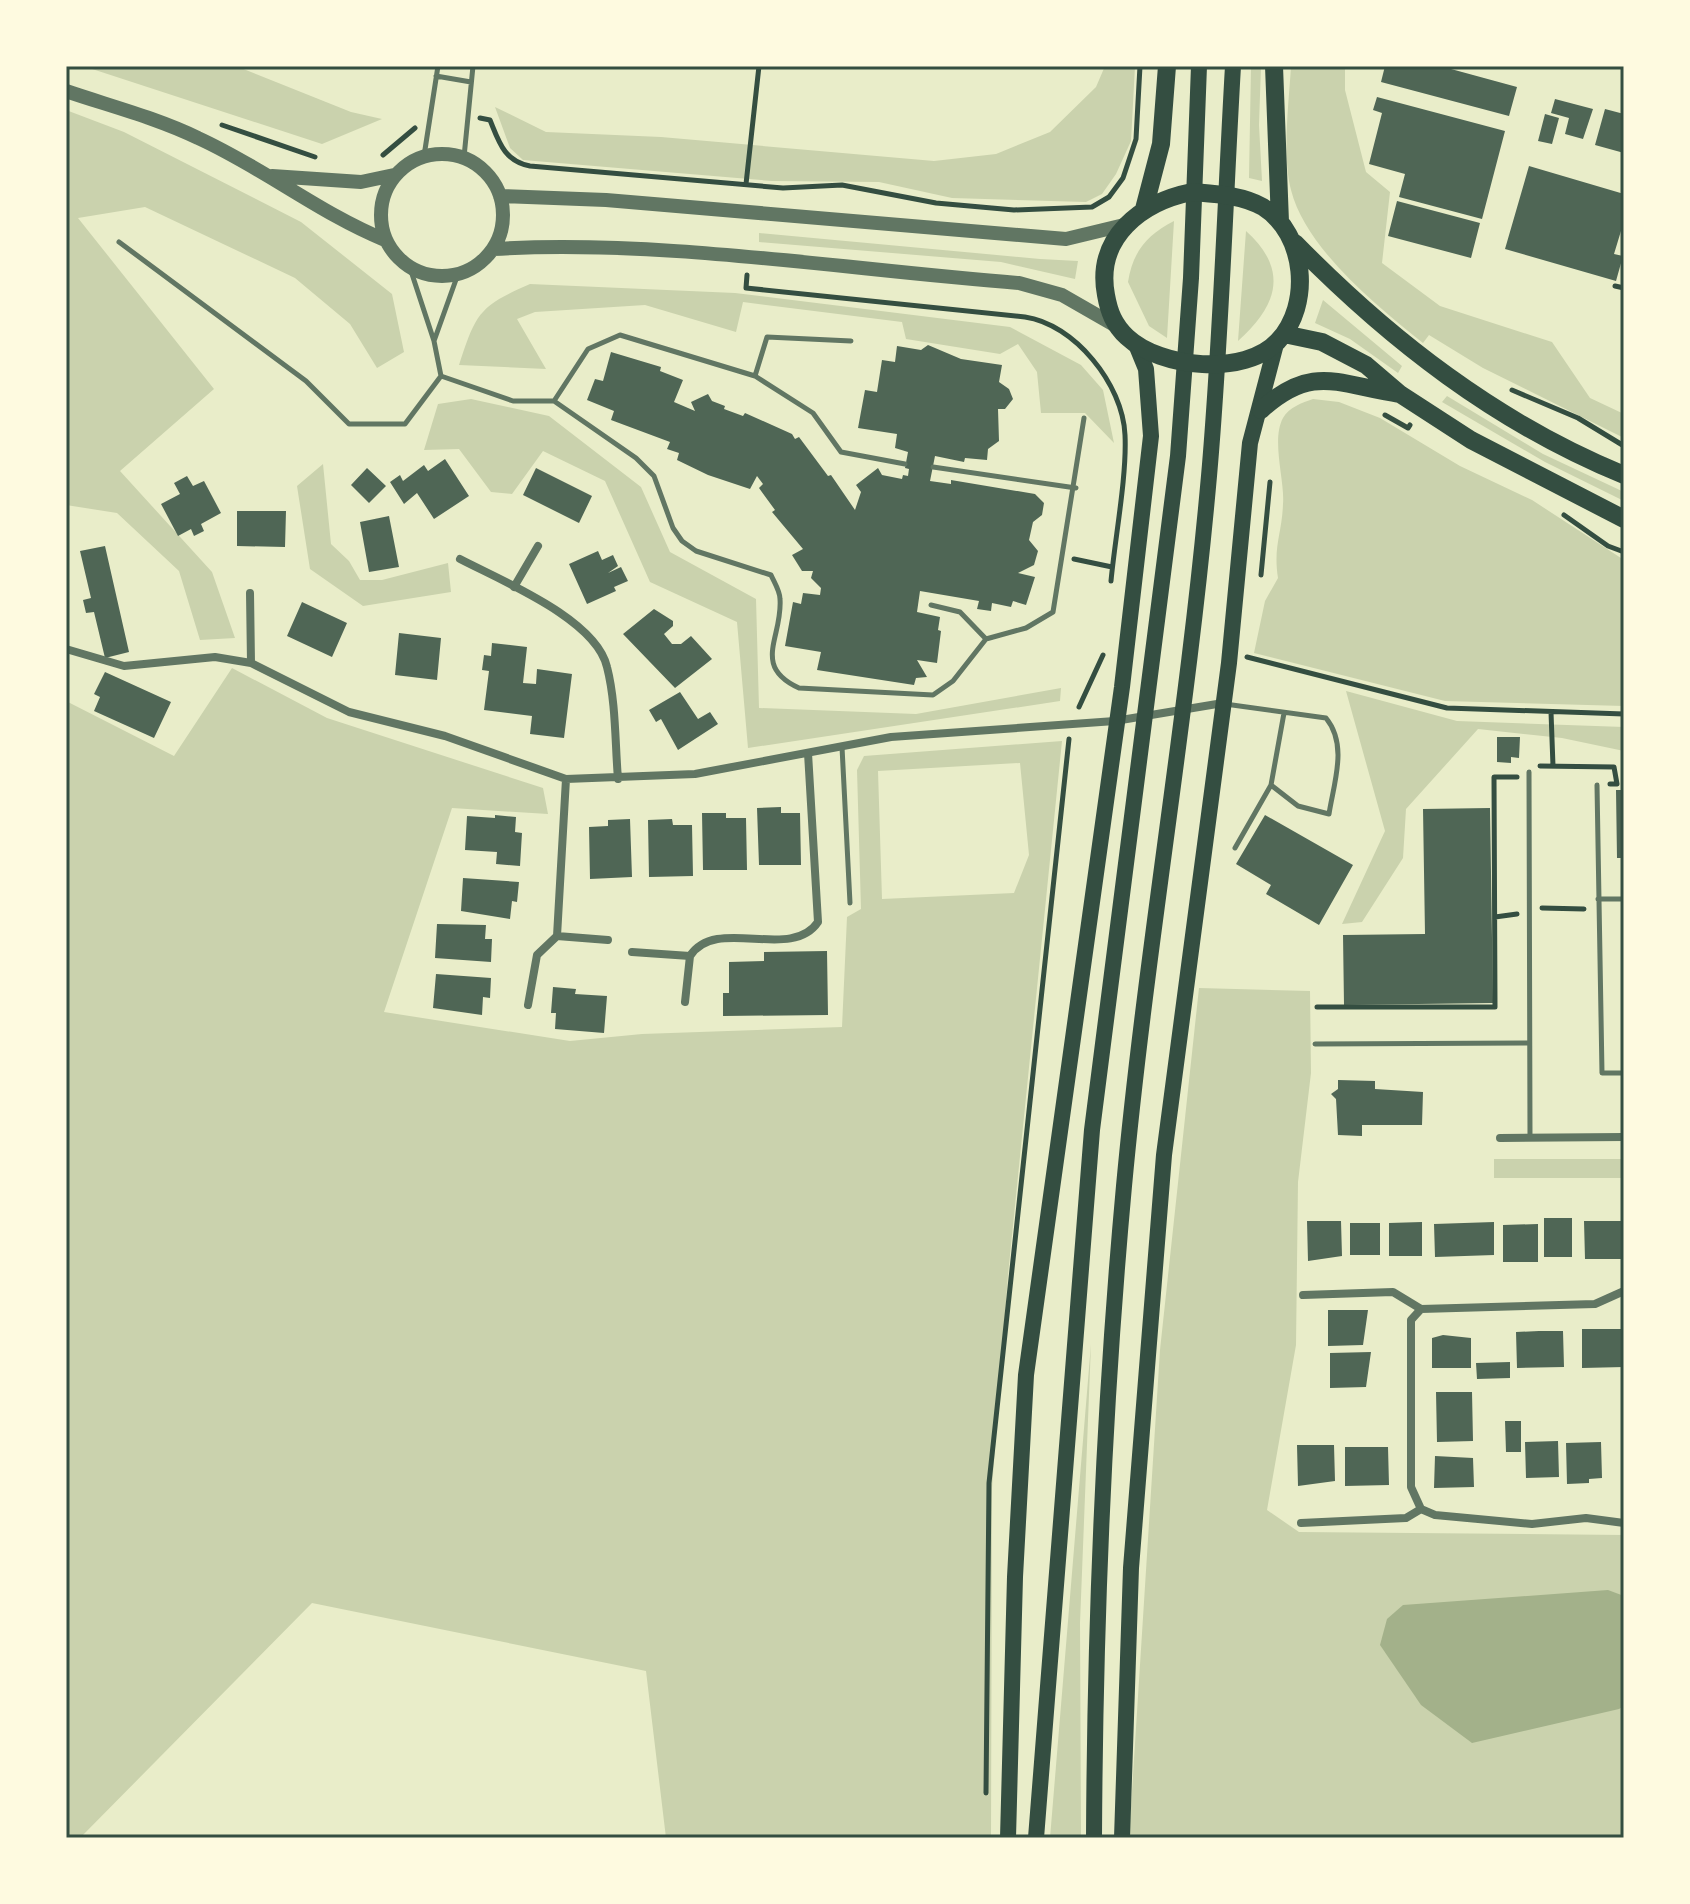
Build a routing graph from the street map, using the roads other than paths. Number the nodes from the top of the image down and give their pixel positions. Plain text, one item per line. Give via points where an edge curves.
1 (438, 66) edge
2 (473, 66) edge
3 (1167, 66) edge
4 (1199, 66) edge
5 (1233, 66) edge
6 (1274, 66) edge
7 (436, 76) junction
8 (471, 82) junction
9 (66, 91) edge
10 (424, 156) junction
11 (464, 157) junction
12 (394, 175) junction
13 (272, 176) junction
14 (500, 196) junction
15 (1144, 209) junction
16 (1124, 225) junction
17 (1285, 230) junction
18 (385, 240) junction
19 (119, 242) dead end
20 (493, 249) junction
21 (410, 268) junction
22 (458, 274) junction
23 (1116, 326) junction
24 (1280, 339) junction
25 (434, 341) junction
26 (851, 341) dead end
27 (1137, 347) junction
28 (441, 376) junction
29 (755, 376) junction
30 (1400, 394) junction
31 (554, 401) junction
32 (1261, 410) junction
33 (1084, 418) dead end
34 (905, 464) dead end
35 (933, 467) dead end
36 (1624, 475) edge
37 (1076, 488) junction
38 (1624, 519) edge
39 (538, 546) dead end
40 (460, 559) dead end
41 (514, 587) junction
42 (250, 593) dead end
43 (931, 605) dead end
44 (986, 639) junction
45 (66, 649) edge
46 (251, 663) junction
47 (1223, 703) junction
48 (1284, 713) junction
49 (1115, 721) junction
50 (842, 747) junction
51 (808, 753) junction
52 (1529, 774) road end
53 (566, 779) junction
54 (618, 779) junction
55 (1271, 785) junction
56 (1597, 785) road end
57 (1235, 848) dead end
58 (1598, 899) junction
59 (1624, 899) edge
60 (850, 903) dead end
61 (557, 936) junction
62 (608, 940) dead end
63 (632, 952) dead end
64 (690, 956) junction
65 (685, 1002) dead end
66 (528, 1005) dead end
67 (1528, 1043) junction
68 (1315, 1044) dead end
69 (1624, 1073) edge
70 (1530, 1137) junction
71 (1624, 1137) edge
72 (1500, 1138) dead end
73 (1624, 1291) edge
74 (1303, 1295) dead end
75 (1421, 1309) junction
76 (1421, 1509) junction
77 (1301, 1523) dead end
78 (1624, 1523) edge
79 (1008, 1838) edge
80 (1036, 1838) edge
81 (1094, 1838) edge
82 (1122, 1838) edge

1 - 7 lane
2 - 8 lane
3 - 15 highway via 1161,144
4 - 80 main road via 1178,456 1092,1130
5 - 81 main road via 1209,478 1124,1185 1101,1474
6 - 17 highway
7 - 8 lane
7 - 10 lane
8 - 11 lane
9 - 13 street via 197,137
10 - 11 street
10 - 12 street
11 - 14 street via 486,173
12 - 13 street via 361,182
12 - 18 street via 381,206
13 - 18 street via 340,221
14 - 16 street via 606,200 1066,239
14 - 20 street via 501,232
15 - 16 highway
15 - 17 highway via 1192,192 1219,194 1264,208
16 - 23 highway via 1106,261 1104,286
17 - 24 highway via 1301,278 1296,312
17 - 36 highway via 1417,357 1494,407
18 - 21 street
19 - 28 lane via 306,381 349,424 405,424
20 - 22 street
20 - 23 street via 549,245 1019,283 1062,295
21 - 22 street via 441,276
21 - 25 lane
22 - 25 lane
23 - 27 highway
24 - 27 highway via 1244,359 1202,364 1174,361
24 - 30 highway via 1322,342 1366,365
24 - 32 main road
25 - 28 lane
26 - 29 lane via 767,337
27 - 49 main road via 1146,369 1151,436
28 - 31 lane via 513,401
29 - 31 lane via 620,335 588,349
29 - 34 lane via 813,413 841,452
30 - 32 highway via 1309,381 1282,391
30 - 38 highway via 1471,440
31 - 44 lane via 654,476 682,541 696,551 771,575 780,597 772,656 781,680 799,688 933,695 953,681
32 - 47 main road via 1250,443
33 - 37 lane
35 - 37 lane
37 - 44 lane via 1053,612 1026,628
39 - 41 street
40 - 41 street
41 - 54 street via 597,643 607,666
42 - 46 street
43 - 44 lane via 960,612
45 - 46 street via 124,666 215,657
46 - 53 street via 349,712 445,736
47 - 48 lane
47 - 49 street
47 - 82 main road via 1164,1155 1147,1343 1131,1568
48 - 55 lane
48 - 55 lane via 1326,718 1336,731 1339,748 1329,814 1298,806
49 - 50 street via 891,737
49 - 79 main road via 1026,1375
50 - 51 street
50 - 60 lane
51 - 54 street via 695,774
51 - 64 street via 818,922 814,929 794,937 713,940 697,945
52 - 67 lane
53 - 54 street
53 - 61 street
55 - 57 lane
56 - 58 lane
58 - 59 lane
58 - 69 lane via 1602,1073
61 - 62 street
61 - 66 street via 537,955
63 - 64 street
64 - 65 street
67 - 68 lane
67 - 70 lane
70 - 71 street
70 - 72 street
73 - 75 street via 1595,1304
74 - 75 street via 1393,1292
75 - 76 street via 1411,1320 1409,1399 1411,1487
76 - 77 street via 1406,1518
76 - 78 street via 1435,1515 1532,1524 1586,1518

